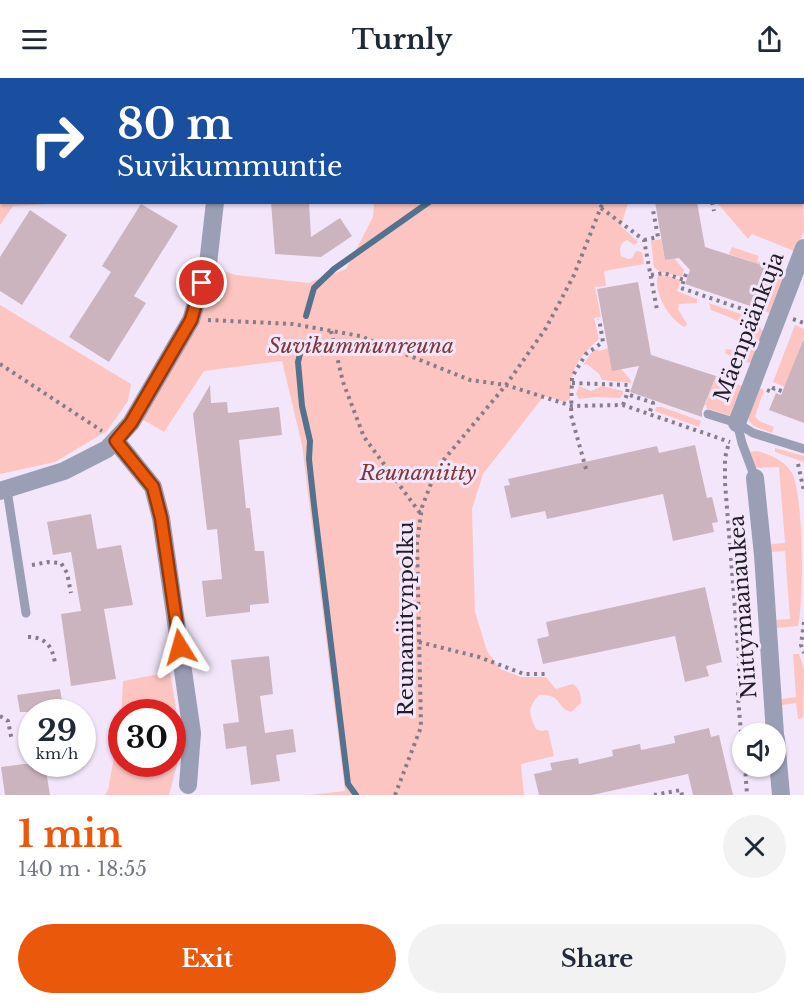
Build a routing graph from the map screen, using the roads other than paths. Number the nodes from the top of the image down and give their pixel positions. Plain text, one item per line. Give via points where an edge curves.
1 (215, 204) edge
2 (804, 248) edge
3 (708, 414) dead end
4 (737, 423) junction
5 (116, 441) junction
6 (804, 449) edge
7 (755, 478) joint
8 (4, 490) edge
9 (26, 613) dead end
10 (774, 723) edge
11 (779, 777) edge
12 (188, 785) dead end
13 (781, 795) edge

1 - 5 street via 208,264 191,320 131,423
2 - 4 street, Mäenpäänkuja
3 - 4 lane
4 - 6 lane via 753,433
4 - 7 lane
5 - 8 street via 64,471
5 - 12 street via 153,487 161,518 192,733
7 - 10 street, Niittymaanaukea
8 - 9 lane
11 - 13 street

